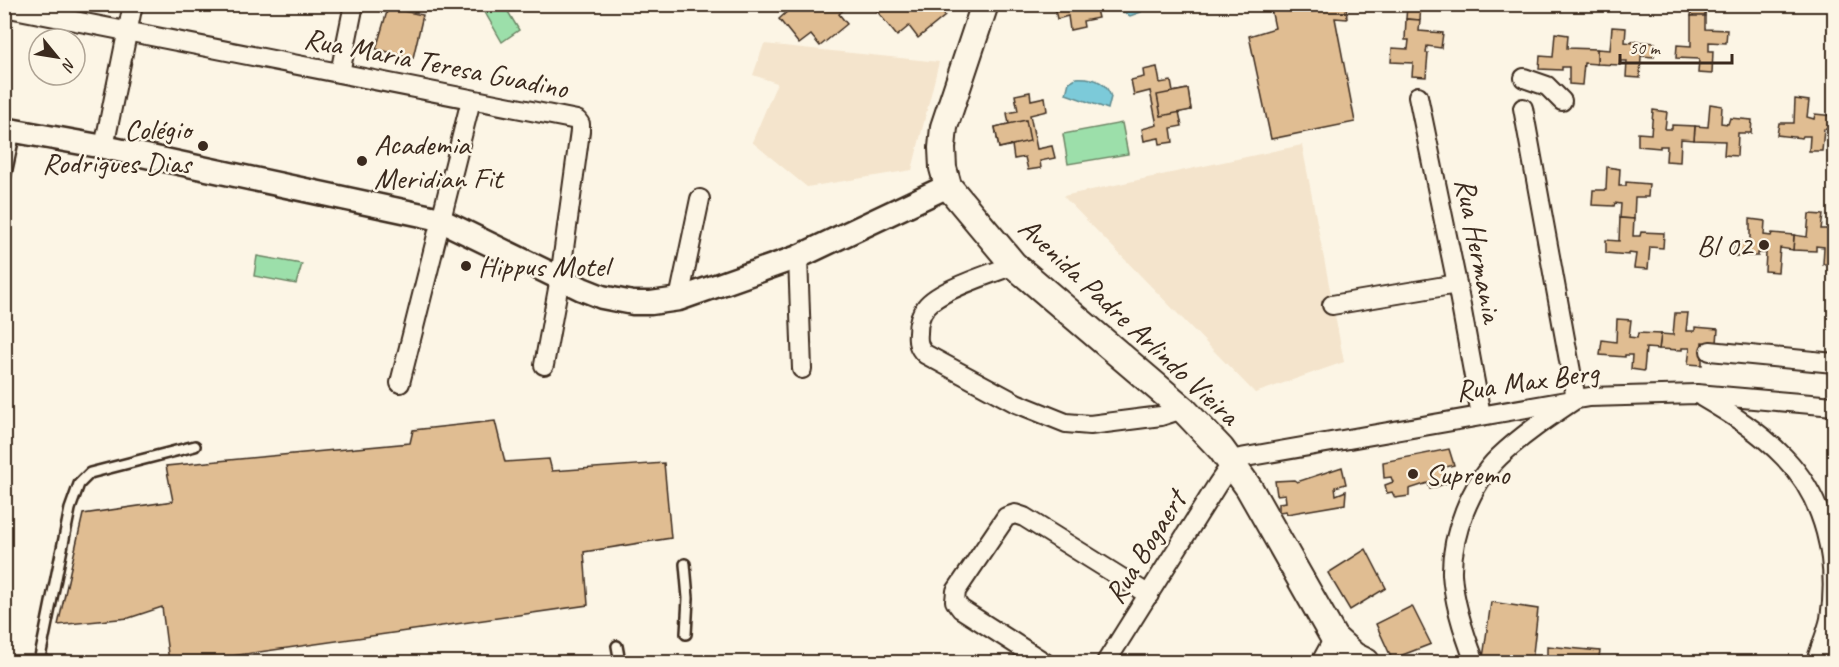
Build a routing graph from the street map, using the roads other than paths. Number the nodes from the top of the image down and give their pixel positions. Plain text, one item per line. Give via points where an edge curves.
1 (133, 4) edge
2 (354, 4) edge
3 (985, 4) edge
4 (4, 7) edge
5 (127, 32) junction
6 (340, 73) junction
7 (1524, 78) dead end
8 (1418, 96) dead end
9 (471, 100) junction
10 (1562, 101) dead end
11 (1523, 108) dead end
12 (11, 130) edge
13 (104, 147) junction
14 (4, 183) edge
15 (948, 186) junction
16 (700, 199) dead end
17 (442, 219) junction
18 (798, 257) junction
19 (1014, 265) junction
20 (560, 278) junction
21 (1457, 284) junction
22 (679, 300) junction
23 (1332, 305) dead end
24 (1710, 351) dead end
25 (1834, 363) edge
26 (544, 365) dead end
27 (802, 369) dead end
28 (400, 384) dead end
29 (1697, 394) junction
30 (1576, 399) junction
31 (1834, 406) edge
32 (1184, 409) junction
33 (1481, 415) junction
34 (195, 446) dead end
35 (1232, 463) junction
36 (685, 564) dead end
37 (1149, 595) junction
38 (1832, 621) edge
39 (686, 634) dead end
40 (1334, 638) junction
41 (617, 646) dead end
42 (39, 663) edge
43 (620, 663) edge
44 (1044, 663) edge
45 (1106, 663) edge
46 (1321, 663) edge
47 (1366, 663) edge
48 (1474, 663) edge
49 (1816, 663) edge

1 - 5 street
2 - 6 street
3 - 15 main road, Avenida Padre Arlindo Vieira via 944,128 942,168
4 - 5 street, Rua Maria Teresa Guadino
5 - 6 street, Rua Maria Teresa Guadino
5 - 13 street
6 - 9 street, Rua Maria Teresa Guadino
7 - 10 street via 1547,86
8 - 21 street, Rua Hermania
9 - 17 street
9 - 20 street, Rua Maria Teresa Guadino via 573,118 580,124
11 - 30 street
12 - 13 street
12 - 14 lane via 13,141
13 - 17 street
15 - 18 street
15 - 19 main road, Avenida Padre Arlindo Vieira
16 - 22 street
17 - 20 street
17 - 28 street
18 - 22 street
18 - 27 street
19 - 32 main road, Avenida Padre Arlindo Vieira
19 - 32 street via 932,301 918,324 919,349 1016,403 1066,423 1090,425 1161,416
20 - 22 street via 602,297 633,303
20 - 26 street, Rua Maria Teresa Guadino
21 - 23 street
21 - 33 street, Rua Hermania
24 - 25 street
29 - 30 street, Rua Max Berg
29 - 31 street, Rua Max Berg
29 - 38 street via 1766,439 1802,479 1830,543
30 - 33 street, Rua Max Berg
30 - 48 street via 1540,422 1498,458 1474,491 1456,533 1452,573 1460,623
32 - 35 main road, Avenida Padre Arlindo Vieira
33 - 35 street, Rua Max Berg via 1247,456
34 - 42 lane via 90,473 79,484 70,509
35 - 37 street, Rua Bogaert
35 - 40 main road, Avenida Padre Arlindo Vieira
36 - 39 lane
37 - 44 street via 1024,517 1006,517 957,591 955,601 960,609
37 - 45 street, Rua Bogaert
38 - 49 street
40 - 46 street
40 - 47 main road, Avenida Padre Arlindo Vieira
41 - 43 lane

